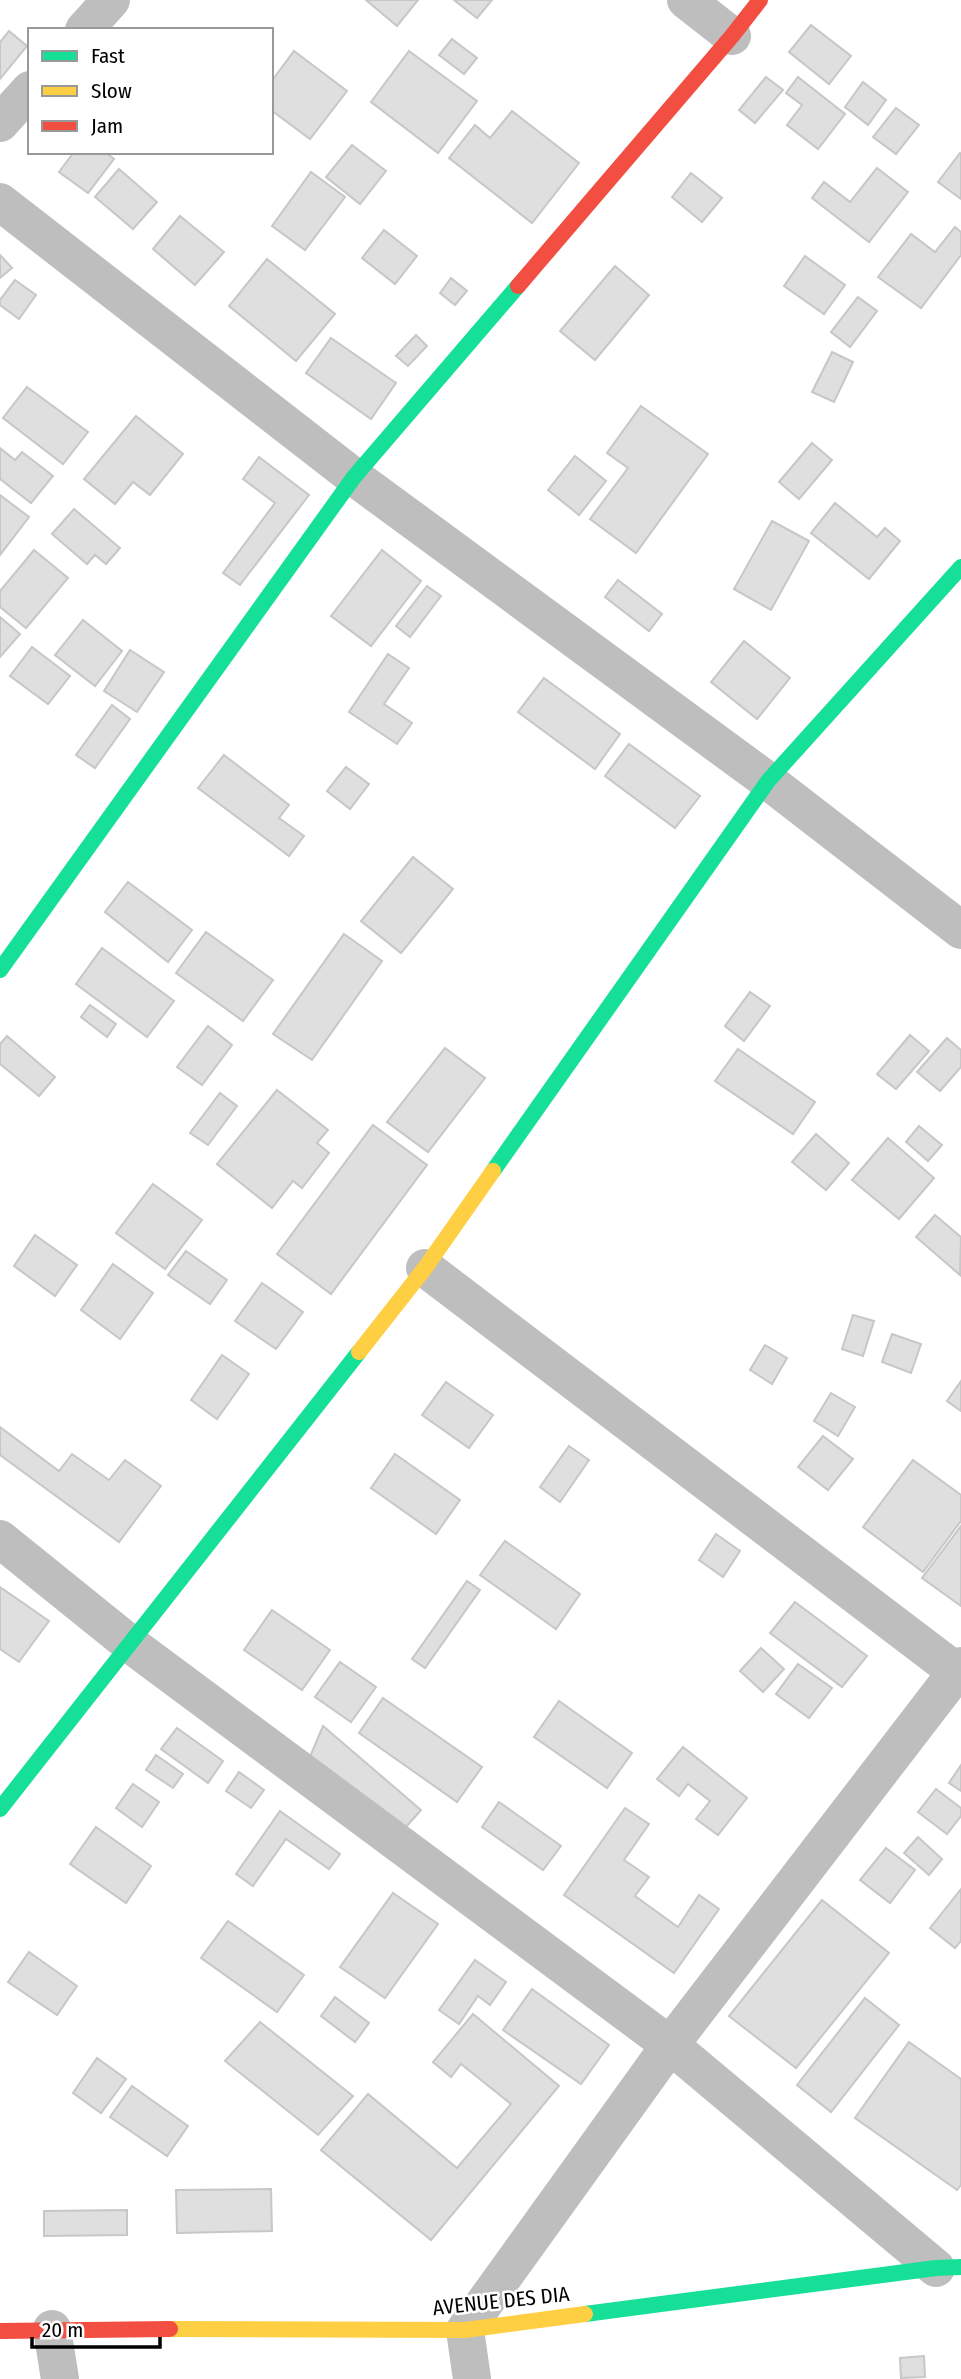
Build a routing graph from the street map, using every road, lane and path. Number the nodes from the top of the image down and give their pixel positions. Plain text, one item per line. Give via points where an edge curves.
1 (111, 0) edge
2 (686, 0) edge
3 (760, 0) edge
4 (86, 28) edge
5 (732, 36) junction
6 (28, 92) edge
7 (0, 123) edge
8 (0, 202) edge
9 (354, 477) junction
10 (961, 567) edge
11 (768, 781) junction
12 (961, 930) edge
13 (0, 970) edge
14 (425, 1268) junction
15 (0, 1539) edge
16 (130, 1644) junction
17 (960, 1671) edge
18 (0, 1808) edge
19 (670, 2045) junction
20 (948, 2268) edge
21 (52, 2329) junction
22 (465, 2330) junction
23 (0, 2331) edge
24 (60, 2379) edge
25 (472, 2379) edge

1 - 4 street
2 - 5 street
3 - 5 street
5 - 9 street
6 - 7 street
8 - 9 street
9 - 11 street
9 - 13 street
10 - 11 street
11 - 12 street
11 - 14 street
14 - 16 street
14 - 17 street
15 - 16 street
16 - 18 street
16 - 19 street
17 - 19 street
19 - 20 street
19 - 22 street
20 - 22 street, AVENUE DES DIA
21 - 22 street, AVENUE DES DIA
21 - 23 street, AVENUE DES DIA
21 - 24 street
22 - 25 street

